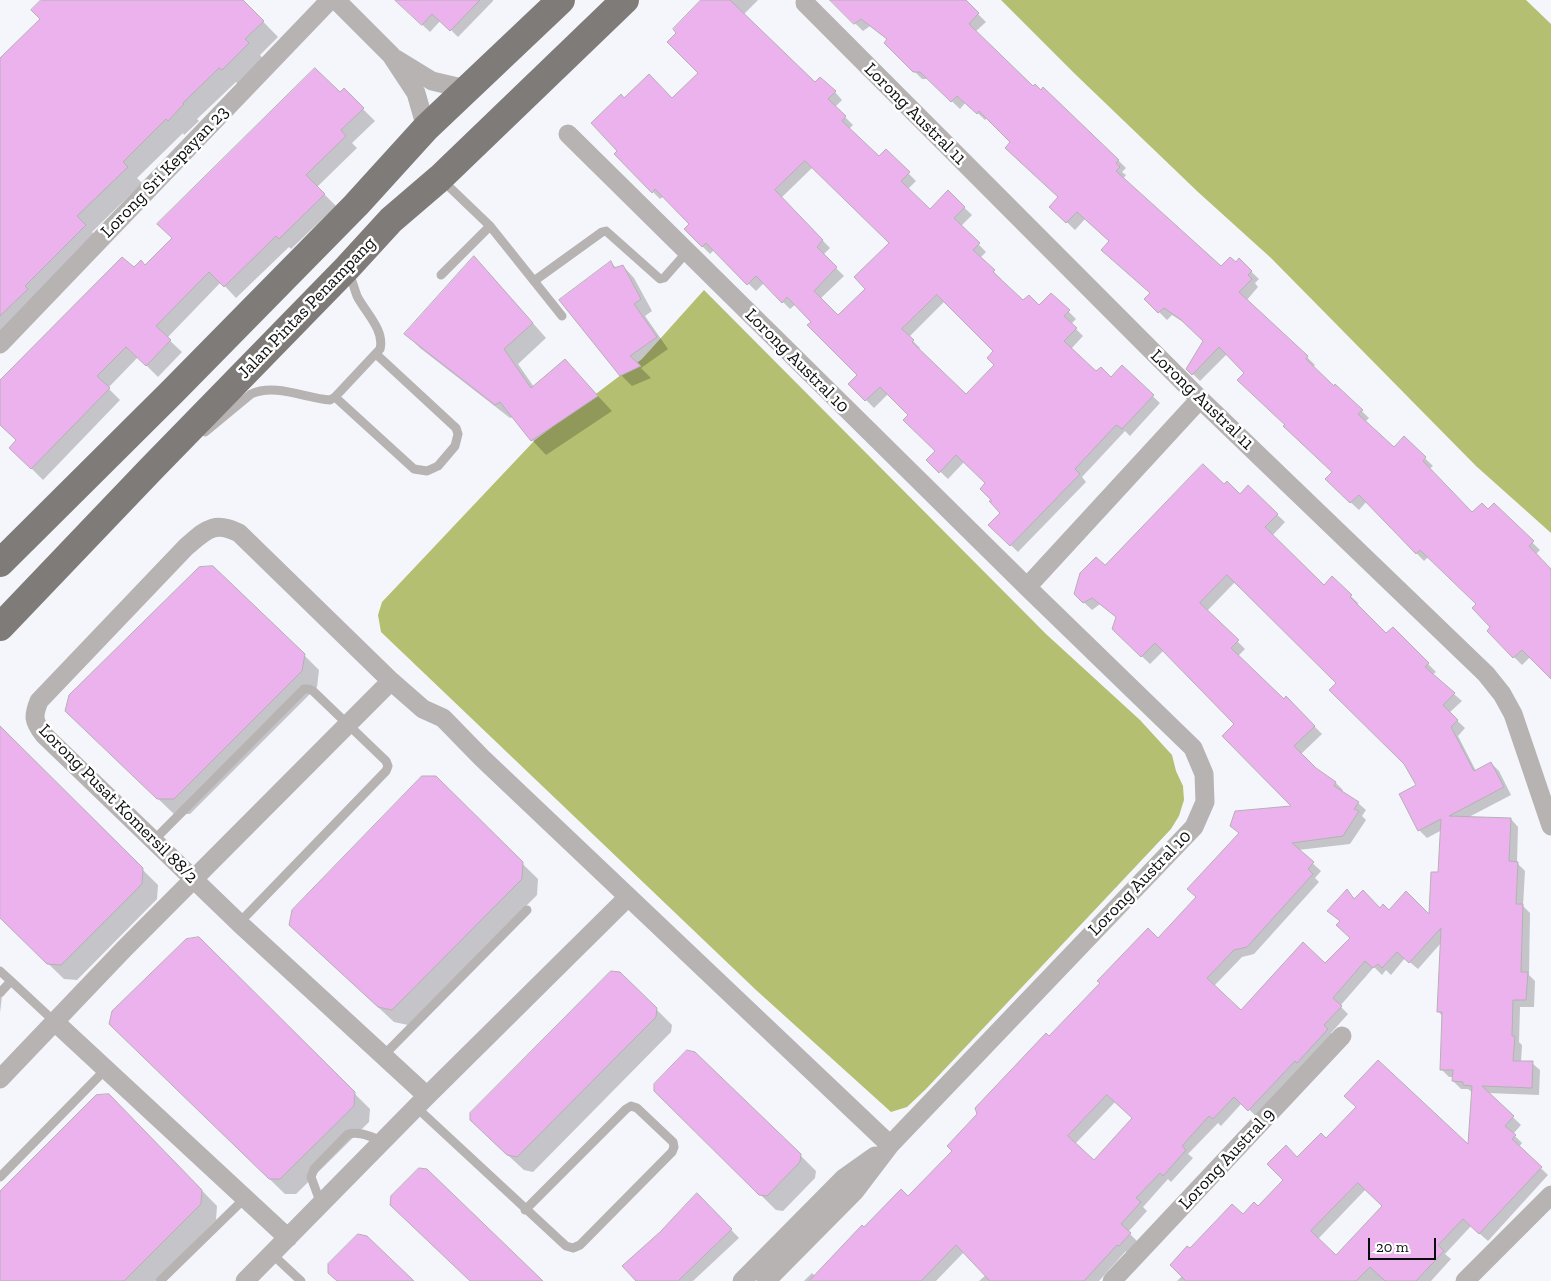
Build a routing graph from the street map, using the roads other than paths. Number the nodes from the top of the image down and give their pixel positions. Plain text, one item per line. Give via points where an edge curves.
1 (330, 0) edge
2 (336, 0) edge
3 (561, 0) edge
4 (625, 0) edge
5 (805, 3) dead end
6 (391, 55) junction
7 (466, 89) junction
8 (426, 128) junction
9 (568, 134) dead end
10 (440, 178) junction
11 (356, 205) junction
12 (391, 220) junction
13 (490, 226) junction
14 (687, 252) junction
15 (347, 268) junction
16 (441, 275) dead end
17 (534, 281) junction
18 (562, 316) dead end
19 (0, 344) edge
20 (376, 354) junction
21 (335, 397) junction
22 (1200, 398) junction
23 (178, 442) junction
24 (0, 564) edge
25 (1027, 587) junction
26 (0, 627) edge
27 (391, 681) junction
28 (348, 724) junction
29 (1551, 826) edge
30 (154, 840) junction
31 (193, 878) junction
32 (628, 897) junction
33 (527, 910) dead end
34 (239, 923) junction
35 (0, 971) edge
36 (11, 981) junction
37 (0, 993) edge
38 (55, 1022) junction
39 (1342, 1036) dead end
40 (383, 1056) junction
41 (106, 1069) junction
42 (0, 1079) edge
43 (422, 1102) junction
44 (384, 1141) junction
45 (890, 1145) junction
46 (0, 1177) edge
47 (1551, 1195) edge
48 (244, 1199) junction
49 (321, 1204) junction
50 (525, 1210) junction
51 (288, 1238) junction
52 (272, 1254) junction
53 (160, 1281) edge
54 (245, 1281) edge
55 (301, 1281) edge
56 (742, 1281) edge
57 (766, 1281) edge
58 (1112, 1281) edge
59 (1465, 1281) edge

1 - 19 street, Lorong Sri Kepayan 23
2 - 6 street
3 - 7 main road, Jalan Pintas Penampang
4 - 10 main road, Jalan Pintas Penampang
5 - 22 street, Lorong Austral 11
6 - 7 street via 432,81
6 - 8 street via 416,93
7 - 8 main road, Jalan Pintas Penampang
8 - 11 main road, Jalan Pintas Penampang
9 - 14 street, Lorong Austral 10
10 - 12 main road, Jalan Pintas Penampang
10 - 13 lane
11 - 12 main road via 368,216
11 - 24 main road, Jalan Pintas Penampang
12 - 15 main road, Jalan Pintas Penampang
13 - 16 lane
13 - 17 lane
14 - 17 lane via 664,278 660,278 606,231
14 - 25 street, Lorong Austral 10
15 - 20 lane via 357,296 381,335 382,343
15 - 23 main road, Jalan Pintas Penampang
17 - 18 lane
20 - 21 lane
20 - 21 lane via 456,428 455,446 438,466 427,471 414,469
21 - 23 lane via 330,400 270,389 258,390 202,434
22 - 25 street
22 - 29 street, Lorong Austral 11 via 1486,674 1513,714
23 - 26 main road, Jalan Pintas Penampang
25 - 45 street, Lorong Austral 10 via 1193,748 1204,774 1204,802 1194,827
27 - 28 street
27 - 30 street, Lorong Pusat Komersil 88/2 via 239,533 228,527 208,529 101,634 39,700 34,712 36,724 44,735
27 - 32 street, Lorong Pusat Komersil 88/2 via 423,709 443,718
28 - 30 lane via 313,691 304,689
28 - 31 street
28 - 34 lane via 386,761 386,771
30 - 31 street, Lorong Pusat Komersil 88/2
31 - 34 street, Lorong Pusat Komersil 88/2
31 - 38 street
32 - 43 street
32 - 45 street, Lorong Pusat Komersil 88/2
33 - 40 lane
34 - 40 street, Lorong Pusat Komersil 88/2
35 - 36 lane
36 - 37 lane
36 - 38 lane
38 - 41 street
38 - 42 street
39 - 58 street, Lorong Austral 9
40 - 43 street, Lorong Pusat Komersil 88/2
41 - 46 lane
41 - 48 street
43 - 44 street
43 - 50 lane
44 - 49 street
44 - 49 lane via 355,1132 348,1134 314,1169 311,1177
45 - 56 street, Lorong Austral 10 via 844,1178
45 - 57 street, Lorong Austral 10 via 855,1191
47 - 59 street
48 - 51 street
48 - 53 lane
49 - 51 street
50 - 50 lane via 631,1106 672,1142 672,1152 580,1245 566,1246
51 - 52 street
52 - 54 street
52 - 55 lane

